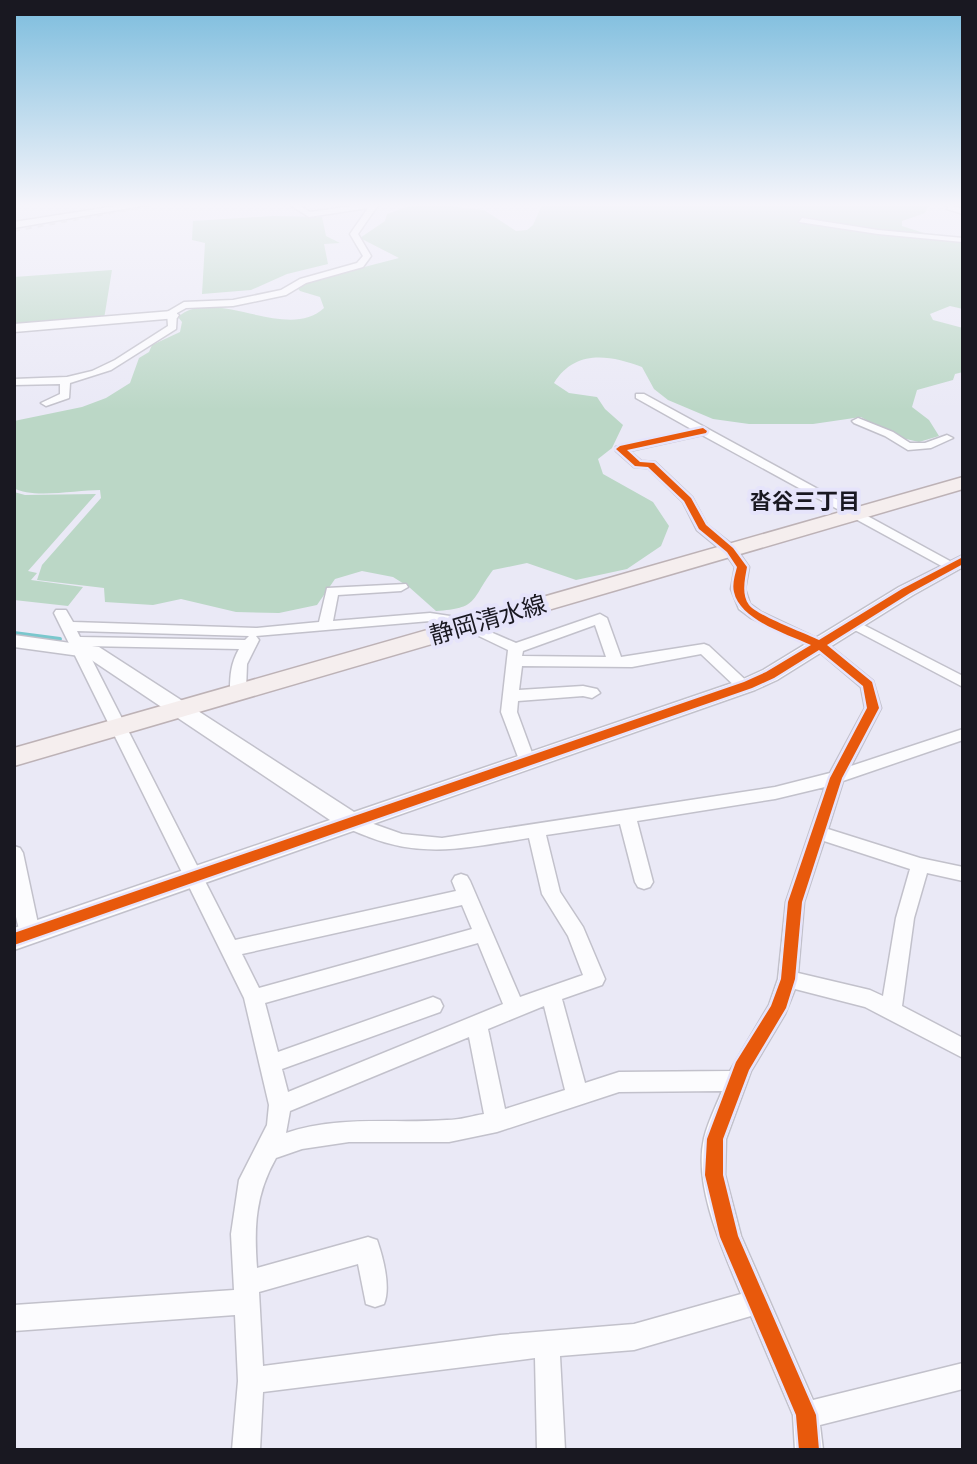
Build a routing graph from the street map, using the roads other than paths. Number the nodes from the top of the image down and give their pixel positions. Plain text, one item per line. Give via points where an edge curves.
1 (327, 273) edge
2 (172, 315) junction
3 (14, 328) edge
4 (65, 380) junction
5 (14, 382) edge
6 (640, 396) dead end
7 (46, 403) dead end
8 (858, 421) dead end
9 (703, 431) junction
10 (946, 437) dead end
11 (963, 483) edge
12 (855, 514) junction
13 (730, 550) junction
14 (958, 563) edge
15 (401, 587) dead end
16 (854, 624) junction
17 (325, 626) junction
18 (461, 628) junction
19 (71, 632) junction
20 (253, 638) junction
21 (14, 641) edge
22 (820, 645) junction
23 (516, 655) junction
24 (615, 662) junction
25 (963, 682) edge
26 (744, 686) junction
27 (238, 690) junction
28 (592, 693) dead end
29 (511, 696) junction
30 (179, 709) junction
31 (120, 727) junction
32 (963, 734) edge
33 (14, 757) edge
34 (527, 761) junction
35 (836, 778) junction
36 (627, 816) junction
37 (351, 822) junction
38 (536, 831) junction
39 (818, 833) junction
40 (14, 854) edge
41 (920, 865) junction
42 (963, 874) edge
43 (193, 877) junction
44 (644, 882) dead end
45 (483, 934) junction
46 (22, 936) edge
47 (229, 949) junction
48 (788, 979) junction
49 (551, 994) junction
50 (254, 998) junction
51 (433, 1006) dead end
52 (515, 1008) junction
53 (891, 1010) junction
54 (477, 1026) junction
55 (963, 1049) edge
56 (270, 1064) junction
57 (737, 1081) junction
58 (577, 1095) junction
59 (280, 1105) junction
60 (497, 1122) junction
61 (268, 1150) junction
62 (245, 1293) junction
63 (375, 1295) dead end
64 (757, 1302) junction
65 (14, 1318) edge
66 (547, 1344) junction
67 (963, 1376) edge
68 (251, 1381) junction
69 (806, 1415) junction
70 (246, 1450) edge
71 (551, 1450) edge
72 (809, 1450) edge

1 - 2 street via 283,293 184,305
2 - 3 street
2 - 4 street via 173,327 138,352 88,377
4 - 5 street
4 - 7 street via 65,396
6 - 9 street
8 - 10 street via 908,447
9 - 12 street
9 - 13 street via 620,449 638,464 651,465 688,500 702,527
11 - 12 main road, 静岡清水線
12 - 13 main road, 静岡清水線
12 - 14 street
13 - 18 main road, 静岡清水線
13 - 22 street via 742,567 738,589 744,606
14 - 16 street
15 - 17 street via 332,591
16 - 22 street
16 - 25 street
17 - 18 street via 430,617
17 - 20 street
18 - 23 street
18 - 27 main road, 静岡清水線
19 - 20 street
19 - 21 street
19 - 30 street
19 - 31 street
20 - 27 street via 237,664
22 - 26 street
22 - 35 street via 868,685 873,708
23 - 24 street
23 - 24 street via 600,618
23 - 29 street
24 - 26 street via 704,649
26 - 34 street
27 - 30 main road, 静岡清水線
28 - 29 street
29 - 34 street via 509,712
30 - 31 main road, 静岡清水線
30 - 37 street
31 - 33 main road, 静岡清水線
31 - 43 street
32 - 35 street
34 - 37 street
35 - 36 street
35 - 39 street
36 - 38 street
36 - 44 street
37 - 38 street via 427,847
37 - 43 street
38 - 49 street via 551,894 576,933 595,979
39 - 41 street
39 - 48 street via 795,902
40 - 46 street
41 - 42 street
41 - 53 street via 905,918
43 - 46 street
43 - 47 street
45 - 47 street via 464,888
45 - 50 street
45 - 52 street
47 - 50 street
48 - 53 street via 870,999
48 - 57 street via 778,1008
49 - 52 street
49 - 58 street
50 - 56 street
51 - 56 street
52 - 54 street
53 - 55 street
54 - 59 street
54 - 60 street
56 - 59 street
57 - 58 street via 619,1082
57 - 64 street via 715,1139 714,1175 729,1237
58 - 60 street
59 - 61 street
60 - 61 street via 449,1131 349,1131
61 - 62 street via 251,1180 243,1234
62 - 63 street via 368,1249
62 - 65 street
62 - 68 street
64 - 66 street via 634,1337
64 - 69 street
66 - 68 street
66 - 71 street
67 - 69 street
68 - 70 street
69 - 72 street

